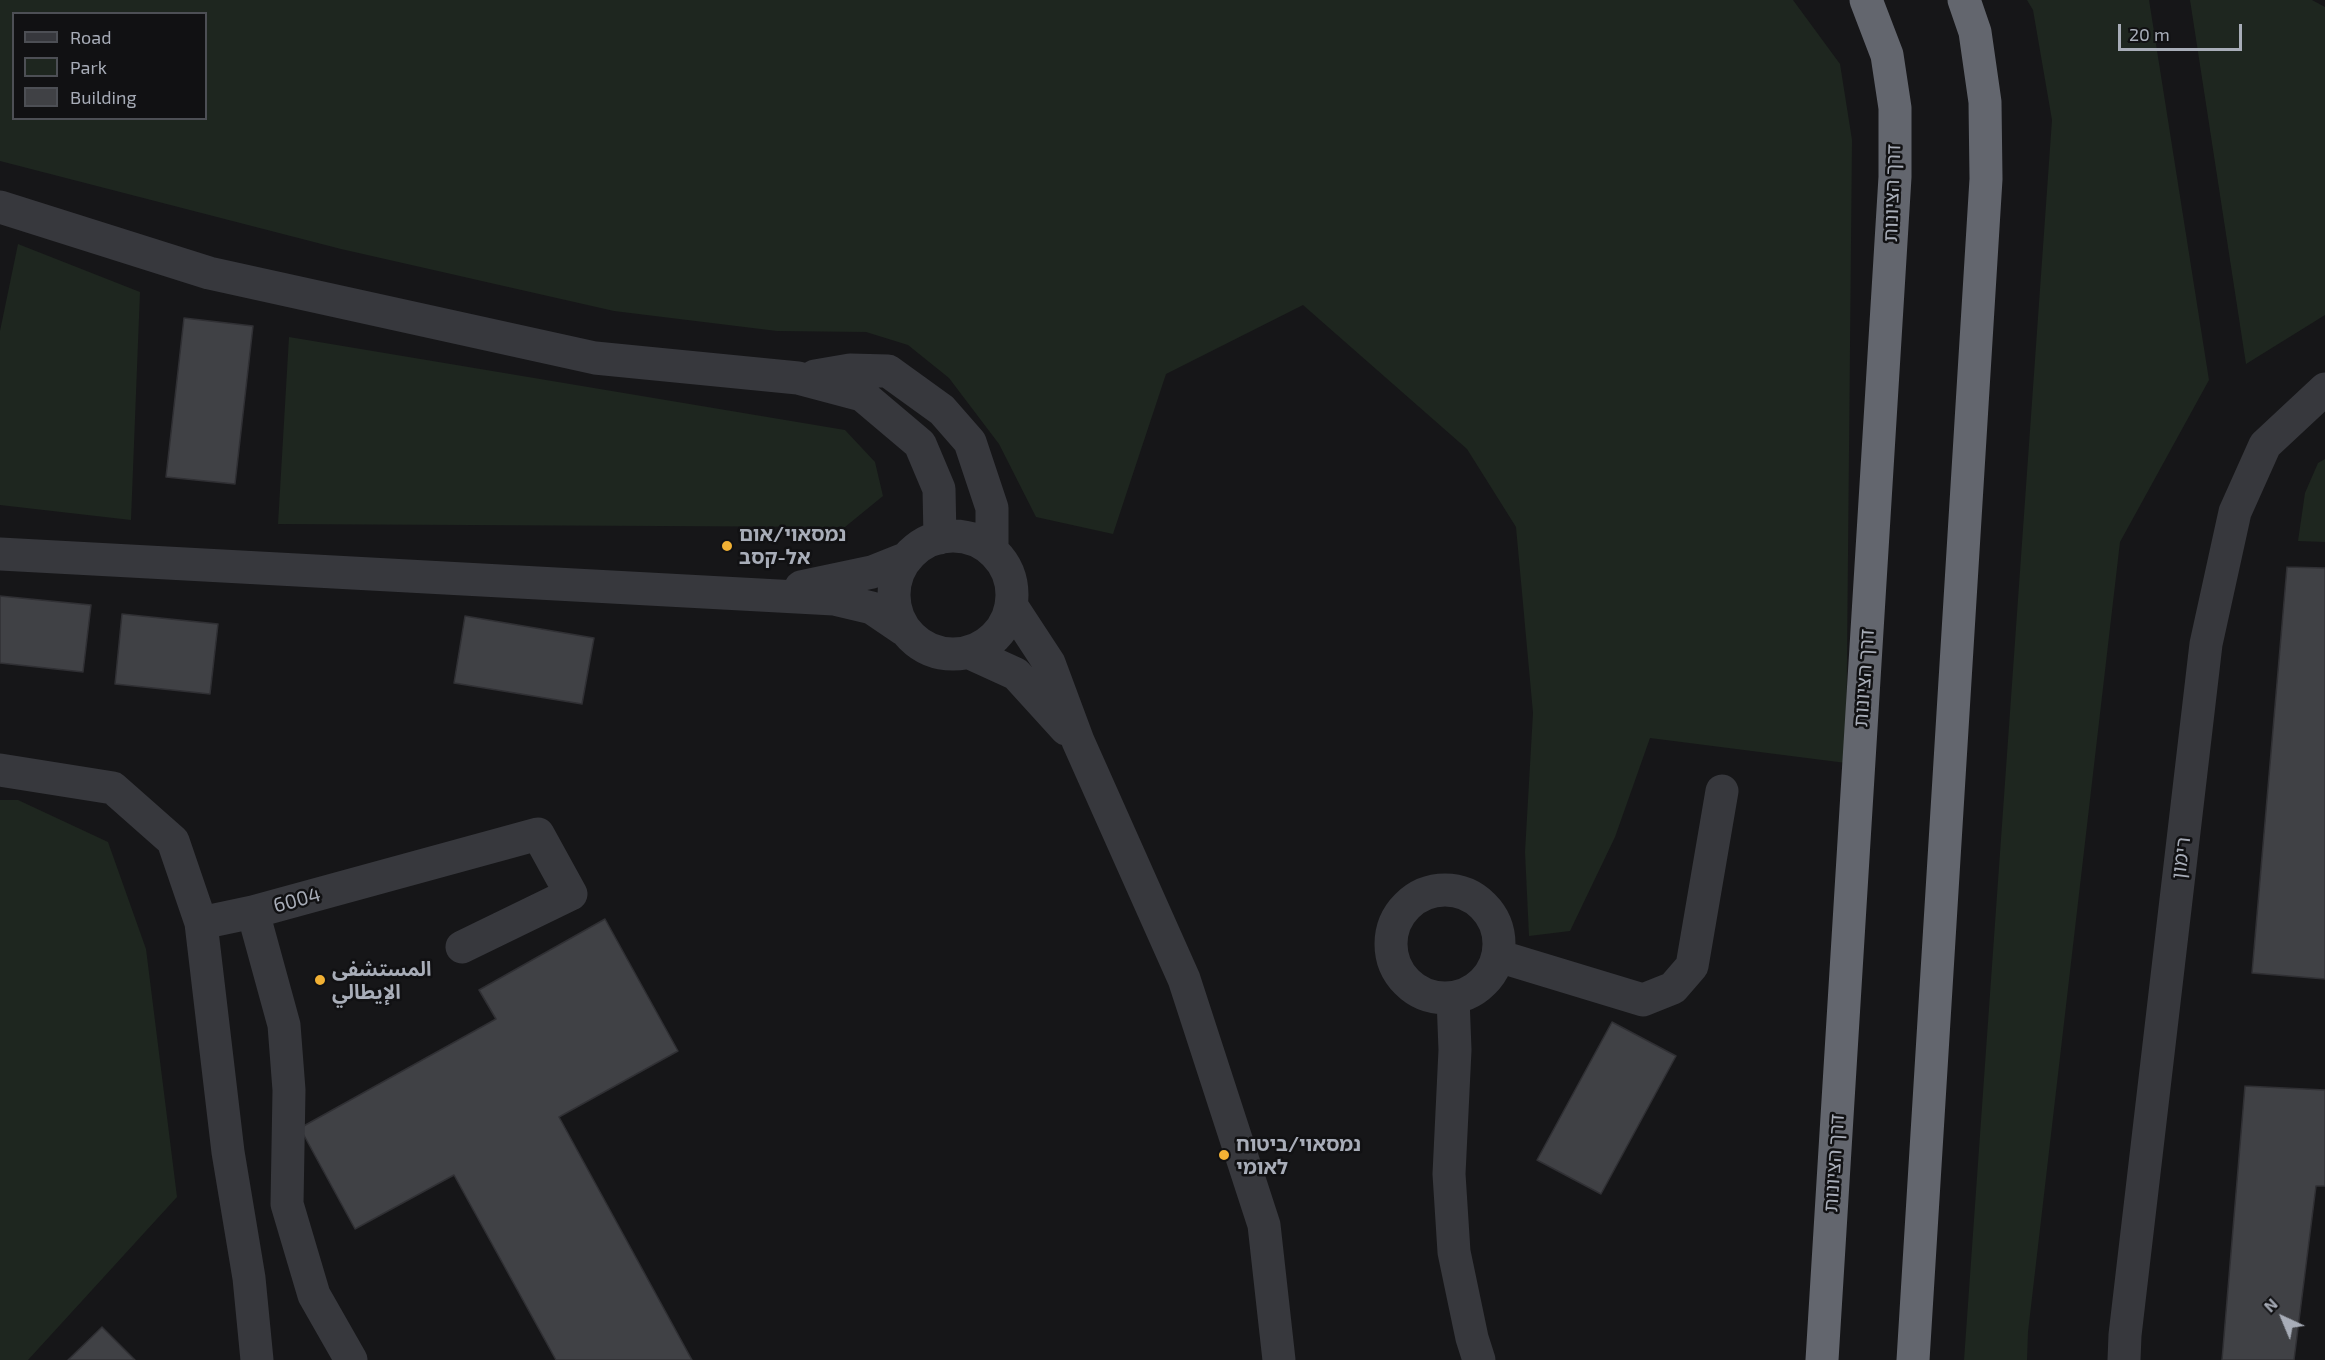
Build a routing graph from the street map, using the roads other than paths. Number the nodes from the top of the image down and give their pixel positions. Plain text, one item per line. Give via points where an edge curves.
1 (1866, 0) edge
2 (1964, 0) edge
3 (0, 207) edge
4 (798, 378) junction
5 (2325, 389) edge
6 (940, 538) junction
7 (992, 550) junction
8 (0, 554) edge
9 (907, 558) junction
10 (770, 594) junction
11 (1011, 605) junction
12 (903, 628) junction
13 (970, 653) junction
14 (1078, 741) junction
15 (0, 770) edge
16 (1722, 791) dead end
17 (253, 912) junction
18 (201, 923) junction
19 (462, 947) dead end
20 (1498, 956) junction
21 (1453, 998) junction
22 (257, 1360) edge
23 (351, 1360) edge
24 (1279, 1360) edge
25 (1479, 1360) edge
26 (1822, 1360) edge
27 (1913, 1360) edge
28 (2124, 1360) edge

1 - 26 highway, דרך הציונות via 1887,55 1895,108 1895,177
2 - 27 highway via 1976,32 1985,102 1986,179
3 - 4 street via 209,273 595,358
4 - 6 street via 862,395 920,444 939,489
4 - 7 street via 850,370 888,371 942,410 970,442 992,507
5 - 28 street, רימון via 2265,445 2235,512 2206,644
6 - 7 street via 960,536 977,540
6 - 9 street via 922,545
7 - 11 street via 1004,563 1011,580
8 - 10 street
9 - 10 street via 872,572
9 - 12 street via 894,593
10 - 12 street via 834,599 872,608
11 - 13 street via 1000,631
11 - 14 street via 1049,663
12 - 13 street via 933,651
13 - 14 street via 1016,674
14 - 24 street via 1184,979 1257,1202 1264,1225
15 - 18 street via 113,788 173,841
16 - 20 street via 1692,966 1673,988 1643,1000
17 - 18 street
17 - 19 street, 6004 via 538,834 572,894
17 - 23 street, 6004 via 284,1025 289,1089 287,1204 314,1295
18 - 22 street
20 - 21 street via 1489,976 1473,990
20 - 21 street via 1496,925 1478,899 1459,891 1437,889 1417,897 1401,911 1392,931 1391,952 1398,972 1413,988 1432,996
21 - 25 street via 1455,1050 1449,1174 1454,1251

